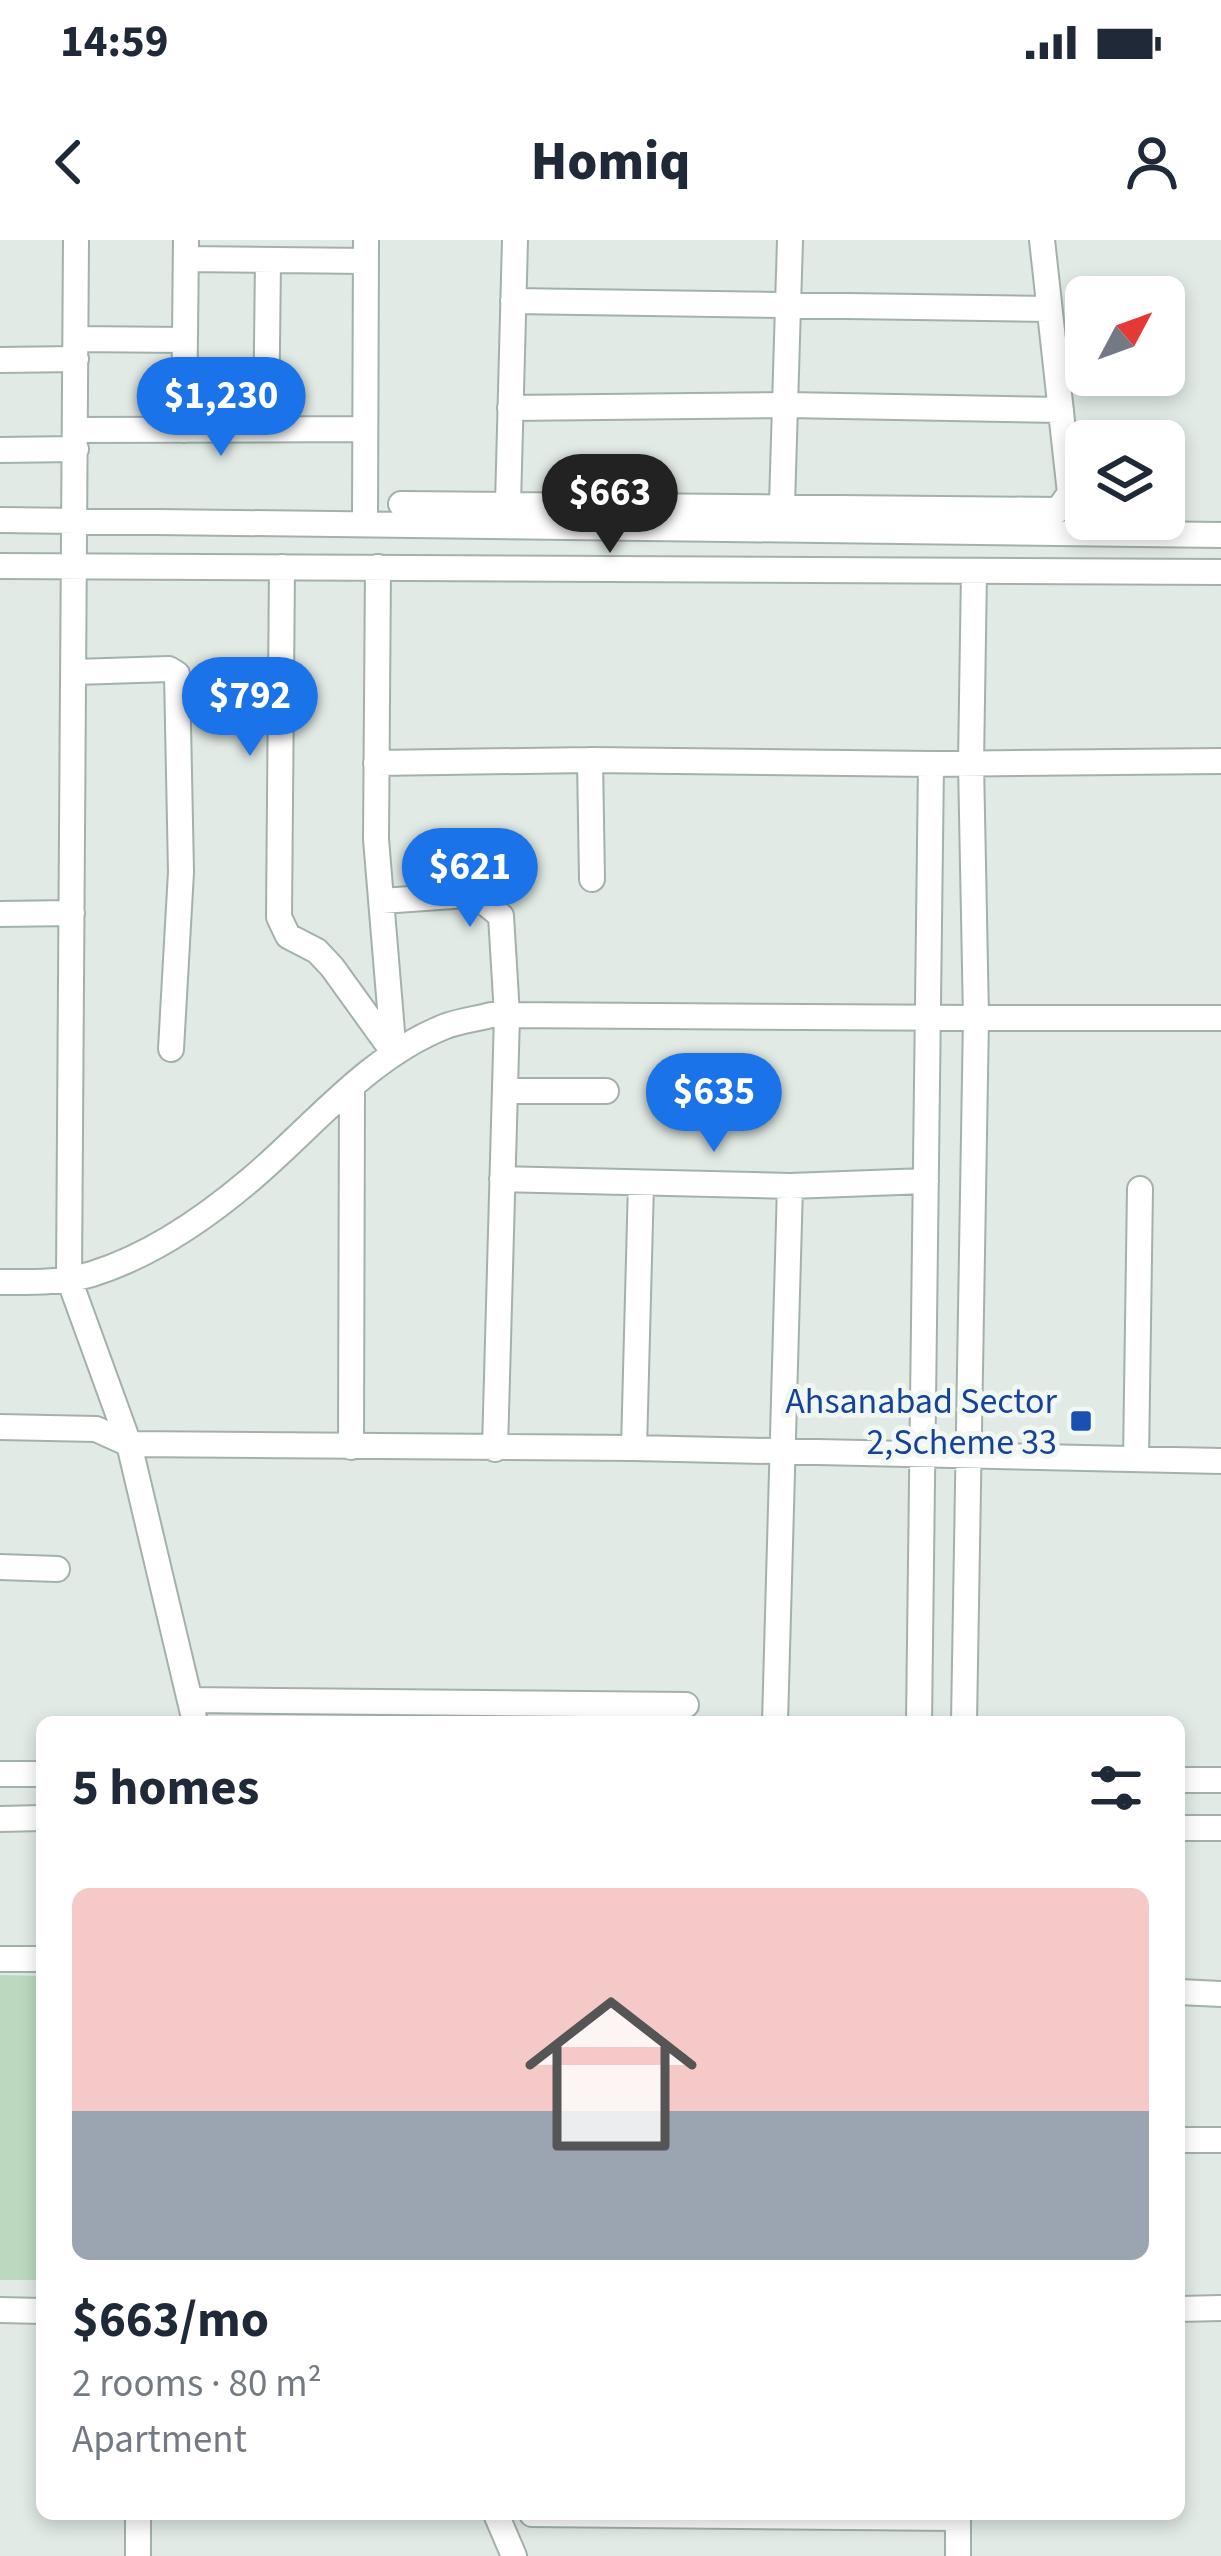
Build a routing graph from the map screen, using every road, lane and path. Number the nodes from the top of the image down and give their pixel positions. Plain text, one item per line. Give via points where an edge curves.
1 (76, 240) edge
2 (514, 240) edge
3 (790, 240) edge
4 (1042, 240) edge
5 (186, 249) edge
6 (366, 251) edge
7 (268, 260) junction
8 (513, 301) junction
9 (789, 303) junction
10 (1047, 309) junction
11 (185, 340) junction
12 (76, 349) junction
13 (0, 360) edge
14 (787, 405) junction
15 (510, 409) junction
16 (1060, 410) junction
17 (266, 429) junction
18 (365, 429) junction
19 (184, 430) junction
20 (76, 440) junction
21 (0, 450) edge
22 (401, 504) dead end
23 (508, 504) junction
24 (782, 505) junction
25 (0, 520) edge
26 (76, 522) junction
27 (365, 522) junction
28 (1221, 535) edge
29 (0, 566) edge
30 (76, 566) junction
31 (282, 567) junction
32 (378, 568) junction
33 (974, 572) junction
34 (1221, 572) edge
35 (74, 672) junction
36 (590, 760) junction
37 (1221, 761) edge
38 (376, 763) junction
39 (932, 764) junction
40 (971, 764) junction
41 (592, 880) dead end
42 (382, 901) junction
43 (72, 913) junction
44 (0, 914) edge
45 (507, 1015) junction
46 (929, 1017) junction
47 (976, 1018) junction
48 (1221, 1018) edge
49 (171, 1049) dead end
50 (394, 1053) junction
51 (352, 1086) junction
52 (505, 1091) junction
53 (605, 1091) dead end
54 (502, 1179) junction
55 (926, 1181) junction
56 (641, 1183) junction
57 (790, 1186) junction
58 (1140, 1189) dead end
59 (69, 1280) junction
60 (0, 1282) edge
61 (0, 1427) edge
62 (129, 1444) junction
63 (351, 1447) junction
64 (634, 1448) junction
65 (495, 1449) junction
66 (784, 1452) junction
67 (922, 1454) junction
68 (968, 1454) junction
69 (1136, 1459) junction
70 (1221, 1461) edge
71 (0, 1568) edge
72 (58, 1569) dead end
73 (686, 1705) dead end
74 (193, 1711) edge
75 (775, 1716) edge
76 (919, 1716) edge
77 (964, 1716) edge
78 (0, 1774) edge
79 (36, 1774) edge
80 (1185, 1780) edge
81 (1221, 1780) edge
82 (36, 1819) edge
83 (0, 1820) edge
84 (1185, 1828) edge
85 (1221, 1828) edge
86 (0, 1959) edge
87 (36, 1960) edge
88 (1185, 1992) edge
89 (1221, 1994) edge
90 (1185, 2140) edge
91 (1221, 2140) edge
92 (1185, 2308) edge
93 (1221, 2308) edge
94 (0, 2310) edge
95 (36, 2311) edge
96 (138, 2520) edge
97 (499, 2520) edge
98 (958, 2520) edge
99 (138, 2556) edge
100 (514, 2556) edge
101 (958, 2556) edge

1 - 12 street
2 - 8 street
3 - 9 street
4 - 10 street
5 - 7 street
5 - 11 street
6 - 7 street
6 - 18 street
7 - 17 street
8 - 9 street
8 - 15 street
9 - 10 street
9 - 14 street
10 - 16 street
11 - 12 street
11 - 19 street
12 - 13 street
12 - 20 street
14 - 15 street
14 - 16 street
14 - 24 street
15 - 23 street
16 - 24 street via 1070,493 1058,510
17 - 18 street
17 - 19 street
18 - 27 street
19 - 20 street
20 - 21 street
20 - 26 street
22 - 23 street
23 - 24 street
25 - 26 street
26 - 27 street
26 - 30 street
27 - 28 street
29 - 30 street
30 - 31 street
30 - 35 street
31 - 32 street
31 - 50 street via 279,917 288,936 332,967
32 - 33 street
32 - 38 street
33 - 34 street
33 - 40 street
35 - 43 street
35 - 49 street via 177,674 181,872
36 - 38 street
36 - 39 street
36 - 41 street
37 - 40 street
38 - 42 street
39 - 40 street
39 - 46 street
40 - 47 street
42 - 45 street via 466,895 490,905 501,916
42 - 50 street
43 - 44 street
43 - 59 street
45 - 46 street
45 - 50 street via 446,1026
45 - 52 street
46 - 47 street
46 - 55 street
47 - 48 street
47 - 68 street
50 - 51 street
51 - 59 street via 249,1182 160,1245
51 - 63 street
52 - 53 street
52 - 54 street
54 - 56 street
54 - 65 street
55 - 57 street
55 - 67 street
56 - 57 street
56 - 64 street
57 - 66 street
58 - 69 street
59 - 60 street
59 - 62 street
61 - 62 street via 96,1429
62 - 63 street
62 - 74 street
63 - 65 street
64 - 65 street
64 - 66 street
66 - 67 street
66 - 75 street
67 - 68 street
67 - 76 street
68 - 69 street
68 - 77 street
69 - 70 street
71 - 72 street
73 - 74 street
78 - 79 street
80 - 81 street
82 - 83 street
84 - 85 street
86 - 87 street
88 - 89 street
90 - 91 street
92 - 93 street
94 - 95 street
96 - 99 street
97 - 100 street
98 - 101 street

